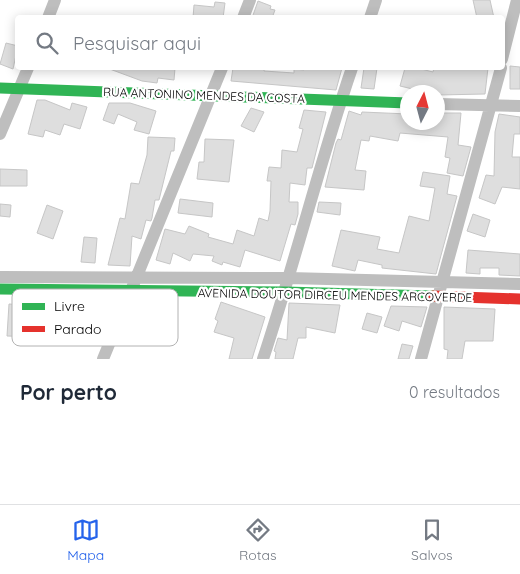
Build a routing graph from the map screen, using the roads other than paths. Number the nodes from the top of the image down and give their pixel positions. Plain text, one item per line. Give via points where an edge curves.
1 (55, 0) edge
2 (250, 0) edge
3 (376, 0) edge
4 (517, 0) edge
5 (520, 3) edge
6 (49, 15) edge
7 (244, 15) edge
8 (371, 15) edge
9 (505, 47) edge
10 (27, 70) edge
11 (221, 70) edge
12 (351, 70) edge
13 (500, 70) edge
14 (0, 88) edge
15 (19, 89) junction
16 (210, 94) junction
17 (340, 101) junction
18 (400, 103) edge
19 (445, 104) edge
20 (492, 106) junction
21 (520, 106) edge
22 (0, 134) edge
23 (0, 277) edge
24 (137, 278) junction
25 (289, 278) junction
26 (444, 283) junction
27 (520, 284) edge
28 (131, 289) edge
29 (178, 291) edge
30 (285, 292) junction
31 (440, 297) junction
32 (520, 298) edge
33 (108, 346) edge
34 (103, 359) edge
35 (263, 359) edge
36 (422, 359) edge

1 - 6 street
2 - 7 street
3 - 8 street
4 - 5 street
4 - 9 street
10 - 15 street
11 - 16 street
12 - 17 street
13 - 20 street
14 - 15 street, RUA ANTONINO MENDES DA COSTA
15 - 16 street, RUA ANTONINO MENDES DA COSTA
15 - 22 street
16 - 17 street, RUA ANTONINO MENDES DA COSTA
16 - 24 street
17 - 18 street, RUA ANTONINO MENDES DA COSTA
17 - 25 street
19 - 20 street
20 - 21 street
20 - 26 street
23 - 24 street, AVENIDA DOUTOR DIRCEU MENDES ARCOVERDE
24 - 25 street, AVENIDA DOUTOR DIRCEU MENDES ARCOVERDE
24 - 28 street
25 - 26 street, AVENIDA DOUTOR DIRCEU MENDES ARCOVERDE
25 - 30 street
26 - 27 street, AVENIDA DOUTOR DIRCEU MENDES ARCOVERDE
26 - 31 street
29 - 30 street, AVENIDA DOUTOR DIRCEU MENDES ARCOVERDE
30 - 31 street, AVENIDA DOUTOR DIRCEU MENDES ARCOVERDE
30 - 35 street
31 - 32 street, AVENIDA DOUTOR DIRCEU MENDES ARCOVERDE
31 - 36 street
33 - 34 street

